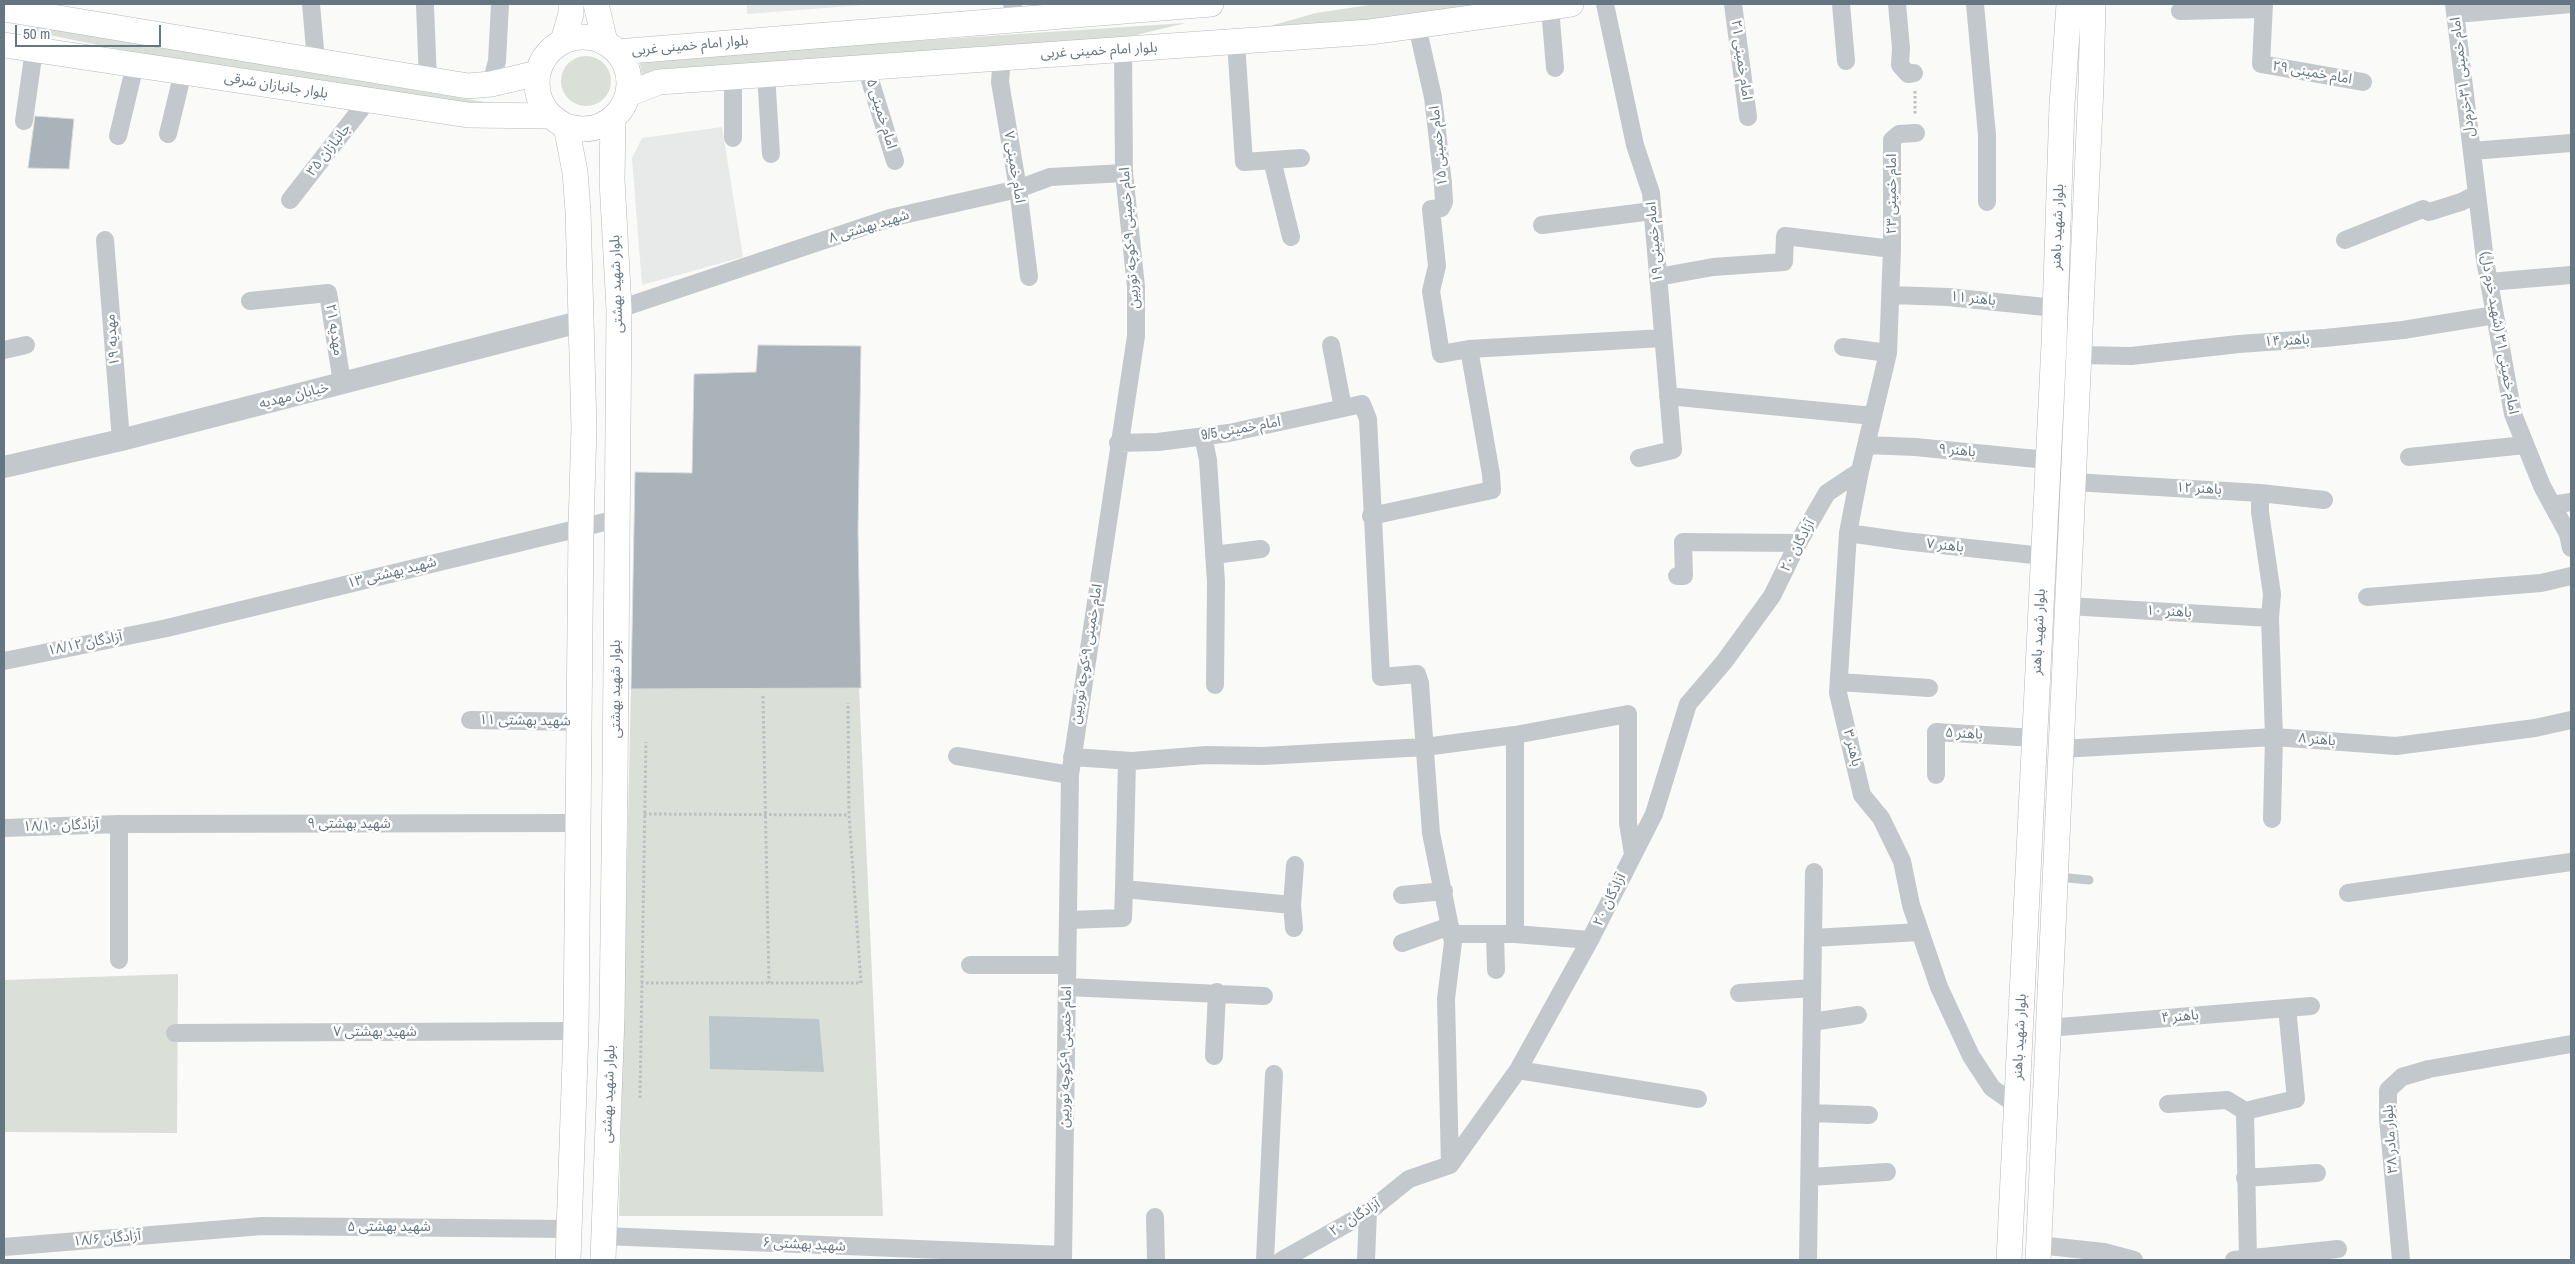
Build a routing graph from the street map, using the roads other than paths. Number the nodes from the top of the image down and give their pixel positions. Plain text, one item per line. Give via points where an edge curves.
1 (311, 4) edge
2 (500, 4) edge
3 (571, 4) edge
4 (596, 4) edge
5 (1205, 4) edge
6 (1605, 4) edge
7 (1733, 4) edge
8 (1841, 4) edge
9 (1897, 4) edge
10 (1975, 4) edge
11 (2069, 4) edge
12 (2093, 4) edge
13 (2571, 4) edge
14 (425, 5) dead end
15 (1560, 6) edge
16 (2264, 7) edge
17 (4, 9) edge
18 (2455, 9) edge
19 (1014, 11) edge
20 (2180, 11) dead end
21 (1417, 26) junction
22 (563, 41) junction
23 (1236, 42) junction
24 (4, 45) edge
25 (1207, 45) junction
26 (611, 47) junction
27 (34, 50) junction
28 (1123, 50) junction
29 (1002, 57) junction
30 (316, 61) junction
31 (1846, 61) dead end
32 (135, 65) junction
33 (866, 67) junction
34 (1555, 68) dead end
35 (184, 72) junction
36 (538, 73) junction
37 (1914, 73) road end
38 (766, 74) junction
39 (733, 77) junction
40 (428, 80) junction
41 (2363, 82) dead end
42 (490, 84) junction
43 (628, 94) junction
44 (368, 100) junction
45 (1748, 117) dead end
46 (612, 118) junction
47 (24, 121) dead end
48 (558, 121) junction
49 (1916, 133) road end
50 (168, 134) dead end
51 (118, 136) dead end
52 (733, 138) dead end
53 (2571, 143) edge
54 (2472, 151) junction
55 (771, 154) dead end
56 (1301, 158) dead end
57 (1272, 160) junction
58 (895, 161) dead end
59 (1124, 173) junction
60 (1018, 189) junction
61 (2478, 194) junction
62 (290, 200) dead end
63 (1987, 202) dead end
64 (1652, 211) junction
65 (1542, 225) dead end
66 (1291, 237) dead end
67 (105, 240) dead end
68 (2345, 240) dead end
69 (1892, 249) junction
70 (2571, 275) edge
71 (1029, 277) dead end
72 (1658, 277) junction
73 (2489, 282) junction
74 (1891, 295) junction
75 (250, 301) dead end
76 (619, 308) junction
77 (2055, 308) junction
78 (2495, 315) junction
79 (583, 321) junction
80 (1136, 336) junction
81 (1663, 338) junction
82 (26, 345) dead end
83 (1331, 345) dead end
84 (1843, 347) dead end
85 (4, 350) edge
86 (1469, 350) junction
87 (1888, 353) junction
88 (2079, 355) junction
89 (342, 383) junction
90 (1668, 396) junction
91 (1343, 408) junction
92 (1873, 416) junction
93 (1203, 436) junction
94 (121, 440) junction
95 (1118, 443) junction
96 (1866, 445) junction
97 (2525, 445) junction
98 (2409, 457) dead end
99 (1639, 458) dead end
100 (2047, 460) junction
101 (4, 467) edge
102 (1860, 471) junction
103 (2073, 482) junction
104 (2260, 493) junction
105 (2324, 500) dead end
106 (2571, 502) edge
107 (2552, 505) junction
108 (1371, 516) junction
109 (617, 519) junction
110 (581, 526) junction
111 (1848, 533) junction
112 (2569, 541) edge
113 (1798, 543) junction
114 (1261, 549) dead end
115 (1214, 555) junction
116 (2043, 556) junction
117 (1677, 576) dead end
118 (2571, 576) edge
119 (2367, 597) dead end
120 (2068, 606) junction
121 (2270, 618) junction
122 (167, 628) joint
123 (1089, 642) junction
124 (4, 661) edge
125 (1839, 682) junction
126 (1215, 685) dead end
127 (1929, 688) dead end
128 (470, 720) dead end
129 (2571, 720) edge
130 (579, 722) junction
131 (1515, 735) junction
132 (2274, 737) junction
133 (2034, 743) junction
134 (1425, 747) junction
135 (2061, 749) junction
136 (957, 756) dead end
137 (1127, 761) junction
138 (1071, 766) junction
139 (1936, 775) dead end
140 (2272, 819) dead end
141 (578, 823) junction
142 (119, 824) junction
143 (4, 828) edge
144 (1633, 854) junction
145 (2571, 862) edge
146 (1295, 865) dead end
147 (1814, 872) dead end
148 (2055, 877) junction
149 (2089, 880) dead end
150 (1124, 889) junction
151 (1444, 891) junction
152 (2348, 893) dead end
153 (1402, 895) dead end
154 (1292, 905) junction
155 (1069, 920) junction
156 (1294, 928) dead end
157 (1451, 930) junction
158 (1920, 932) junction
159 (1495, 934) junction
160 (1515, 934) junction
161 (1813, 938) junction
162 (1590, 940) junction
163 (1402, 943) dead end
164 (120, 960) dead end
165 (970, 965) dead end
166 (1067, 965) junction
167 (1496, 970) dead end
168 (1067, 987) junction
169 (1812, 988) junction
170 (1217, 992) junction
171 (1739, 993) dead end
172 (1264, 996) dead end
173 (2311, 1006) dead end
174 (2287, 1008) junction
175 (1858, 1015) dead end
176 (1812, 1022) junction
177 (2048, 1028) junction
178 (576, 1031) junction
179 (175, 1033) dead end
180 (2571, 1044) edge
181 (1214, 1056) dead end
182 (1518, 1070) junction
183 (1274, 1074) dead end
184 (1698, 1099) dead end
185 (2168, 1104) dead end
186 (2016, 1105) junction
187 (2245, 1111) junction
188 (1810, 1112) junction
189 (1869, 1116) dead end
190 (1450, 1165) junction
191 (1887, 1172) dead end
192 (2317, 1173) dead end
193 (1810, 1177) junction
194 (2245, 1178) junction
195 (1368, 1212) junction
196 (1155, 1217) dead end
197 (568, 1228) junction
198 (210, 1231) joint
199 (604, 1236) junction
200 (4, 1248) edge
201 (2338, 1249) dead end
202 (2038, 1253) edge
203 (916, 1255) edge
204 (1063, 1258) edge
205 (568, 1260) edge
206 (603, 1260) edge
207 (1156, 1260) edge
208 (1265, 1260) edge
209 (1282, 1260) edge
210 (1366, 1260) edge
211 (1808, 1260) edge
212 (2009, 1260) edge
213 (2134, 1260) edge
214 (2241, 1260) edge
215 (2401, 1260) edge

1 - 30 street
2 - 42 street via 497,61
3 - 22 main road
4 - 26 main road
5 - 19 main road, بلوار امام خمینی غربی
5 - 25 main road
6 - 64 street, امام خمینی ۱۹ via 1635,145 1651,193
7 - 45 street, امام خمینی ۲۱
8 - 31 street
9 - 37 street via 1902,48 1900,65 1908,74
10 - 63 street via 1987,135
11 - 77 main road, بلوار شهید باهنر
12 - 88 main road, بلوار شهید باهنر
13 - 18 street
14 - 40 street
15 - 21 main road, بلوار امام خمینی غربی
15 - 34 street
16 - 20 street
16 - 41 street, امام خمینی ۲۹ via 2261,64
17 - 30 main road
18 - 54 street, امام خمینی ۳۱-خرم‌دل
19 - 26 main road, بلوار امام خمینی غربی
21 - 23 main road, بلوار امام خمینی غربی
21 - 86 street, امام خمینی ۱۵ via 1433,97 1443,184 1444,202 1440,208 1431,209 1436,266 1431,291 1440,354
22 - 26 main road via 588,37
22 - 36 main road via 549,51
23 - 25 main road, بلوار امام خمینی غربی
23 - 57 street via 1244,162
24 - 27 main road, بلوار جانبازان شرقی
25 - 28 main road, بلوار امام خمینی غربی
26 - 43 main road via 625,63 630,79
27 - 32 main road, بلوار جانبازان شرقی
27 - 47 street
28 - 29 main road, بلوار امام خمینی غربی
28 - 59 street, امام خمینی ۹-کوچه توربین
29 - 33 main road, بلوار امام خمینی غربی
29 - 60 street, امام خمینی ۷ via 1000,82
30 - 40 main road
32 - 35 main road, بلوار جانبازان شرقی
32 - 51 street
33 - 38 main road, بلوار امام خمینی غربی
33 - 58 street, امام خمینی ۵
35 - 44 main road, بلوار جانبازان شرقی
35 - 50 street
36 - 42 main road
36 - 48 main road via 537,91 541,104
38 - 39 main road, بلوار امام خمینی غربی
38 - 55 street
39 - 43 main road, بلوار امام خمینی غربی via 659,82
39 - 52 street
40 - 42 main road via 468,86
43 - 46 main road via 622,108
44 - 48 main road, بلوار جانبازان شرقی via 468,115
44 - 62 street, جانبازان ۳۵
46 - 48 main road via 596,128 580,129
46 - 76 main road, بلوار شهید بهشتی
48 - 79 main road via 575,172
49 - 69 street, امام خمینی ۲۳ via 1899,134 1892,140
53 - 54 street
54 - 61 street, امام خمینی ۳۱ (شهید خرم دل)
56 - 57 street
57 - 66 street
59 - 60 street, شهید بهشتی ۸ via 1050,177
59 - 80 street, امام خمینی ۹-کوچه توربین via 1136,287
60 - 71 street, امام خمینی ۷
60 - 76 street, شهید بهشتی ۸ via 890,218
61 - 68 street via 2429,212 2423,209
61 - 73 street, امام خمینی ۳۱ (شهید خرم دل)
64 - 65 street
64 - 72 street, امام خمینی ۱۹
67 - 94 street, مهدیه ۱۹
69 - 72 street via 1786,236 1784,262 1713,267
69 - 74 street, امام خمینی ۲۳
70 - 73 street
72 - 81 street, امام خمینی ۱۹
73 - 78 street, امام خمینی ۳۱ (شهید خرم دل)
74 - 77 street, باهنر ۱۱ via 1956,297
74 - 87 street, امام خمینی ۲۳
75 - 89 street, مهدیه ۲۱ via 328,293
76 - 109 main road, بلوار شهید بهشتی
77 - 100 main road, بلوار شهید باهنر
78 - 88 street, باهنر ۱۴ via 2403,330 2325,338 2131,356
78 - 97 street, امام خمینی ۳۱ (شهید خرم دل) via 2513,414
79 - 89 street, خیابان مهدیه
79 - 110 main road
80 - 95 street, امام خمینی ۹-کوچه توربین
80 - 123 street via 1142,328
81 - 86 street
81 - 90 street, امام خمینی ۱۹
82 - 85 street
83 - 91 street
84 - 87 street
86 - 108 street via 1492,490
87 - 92 street, باهنر ۳
88 - 103 main road, بلوار شهید باهنر
89 - 94 street, خیابان مهدیه
90 - 92 street
90 - 99 street, امام خمینی ۱۹ via 1673,450
91 - 93 street, امام خمینی 9/5
91 - 108 street, امام خمینی 9/5 via 1362,404 1368,419
92 - 96 street, باهنر ۳
93 - 95 street, امام خمینی 9/5
93 - 115 street via 1208,460
94 - 101 street, خیابان مهدیه
95 - 123 street, امام خمینی ۹-کوچه توربین
96 - 100 street, باهنر ۹
96 - 102 street, باهنر ۳
97 - 98 street
97 - 107 street, امام خمینی ۳۱ (شهید خرم دل)
100 - 116 main road, بلوار شهید باهنر
102 - 111 street, باهنر ۳
102 - 113 street, آزادگان ۲۰ via 1827,493
103 - 104 street, باهنر ۱۲
103 - 120 main road, بلوار شهید باهنر
104 - 105 street, باهنر ۱۲
104 - 121 street via 2272,594
106 - 107 street
107 - 112 street, امام خمینی ۳۱ (شهید خرم دل)
108 - 134 street via 1380,677 1417,674
109 - 110 street, شهید بهشتی ۱۳
109 - 199 main road, بلوار شهید بهشتی via 612,1016
110 - 122 street, شهید بهشتی ۱۳
110 - 130 main road
111 - 116 street, باهنر ۷
111 - 125 street, باهنر ۳
113 - 117 street via 1683,542 1684,576
113 - 144 street, آزادگان ۲۰ via 1772,596 1724,662 1688,704 1654,814
114 - 115 street
115 - 126 street
116 - 133 main road, بلوار شهید باهنر
118 - 119 street via 2542,583
120 - 121 street, باهنر ۱۰
120 - 135 main road, بلوار شهید باهنر
121 - 132 street
122 - 124 street, آزادگان ۱۸/۱۲
123 - 138 street, امام خمینی ۹-کوچه توربین
125 - 127 street
125 - 158 street, باهنر ۳ via 1838,693 1862,794 1881,818 1902,861
128 - 130 street, شهید بهشتی ۱۱
129 - 132 street, باهنر ۸ via 2535,728 2396,746
130 - 141 main road
131 - 134 street
131 - 144 street via 1628,714 1628,823
131 - 160 street
132 - 135 street, باهنر ۸
132 - 140 street
133 - 135 main road
133 - 139 street, باهنر ۵ via 1936,732
133 - 186 main road, بلوار شهید باهنر
134 - 137 street
134 - 151 street via 1431,833
135 - 148 main road, بلوار شهید باهنر
136 - 138 street
137 - 138 street
137 - 150 street
138 - 155 street, امام خمینی ۹-کوچه توربین
141 - 142 street, شهید بهشتی ۹
141 - 178 main road
142 - 143 street, آزادگان ۱۸/۱۰
142 - 164 street
144 - 162 street, آزادگان ۲۰
145 - 152 street
146 - 154 street
147 - 161 street
148 - 149 lane
148 - 177 main road, بلوار شهید باهنر
150 - 154 street
150 - 155 street via 1122,918
151 - 153 street
151 - 157 street
154 - 156 street
155 - 166 street, امام خمینی ۹-کوچه توربین
157 - 159 street
157 - 163 street
157 - 190 street via 1453,942 1446,999
158 - 161 street
158 - 186 street, باهنر ۳ via 1939,987 1971,1056 1992,1088
159 - 160 street
159 - 167 street
160 - 162 street
161 - 169 street
162 - 182 street, آزادگان ۲۰
165 - 166 street
166 - 168 street, امام خمینی ۹-کوچه توربین
168 - 170 street
168 - 204 street, امام خمینی ۹-کوچه توربین
169 - 171 street
169 - 176 street
170 - 172 street
170 - 181 street
173 - 174 street, باهنر ۴
174 - 177 street, باهنر ۴
174 - 187 street via 2296,1099
175 - 176 street
176 - 188 street
177 - 202 main road, بلوار شهید باهنر
178 - 179 street, شهید بهشتی ۷
178 - 197 main road
180 - 215 street, بلوار مادر ۳۸ via 2429,1069 2402,1077 2388,1090
182 - 184 street
182 - 190 street, آزادگان ۲۰
183 - 208 street
185 - 187 street via 2227,1100
186 - 212 main road, بلوار شهید باهنر
187 - 194 street
188 - 189 street
188 - 193 street
190 - 195 street, آزادگان ۲۰ via 1409,1180
191 - 193 street
192 - 194 street
193 - 211 street
194 - 214 street
195 - 209 street, آزادگان ۲۰
195 - 210 street
196 - 207 street
197 - 198 street, شهید بهشتی ۵ via 262,1226
197 - 199 main road
197 - 205 main road
198 - 200 street, آزادگان ۱۸/۶
199 - 203 street, شهید بهشتی ۶
199 - 206 main road, بلوار شهید بهشتی
201 - 214 street
202 - 213 street via 2104,1252
203 - 204 street, شهید بهشتی ۶

